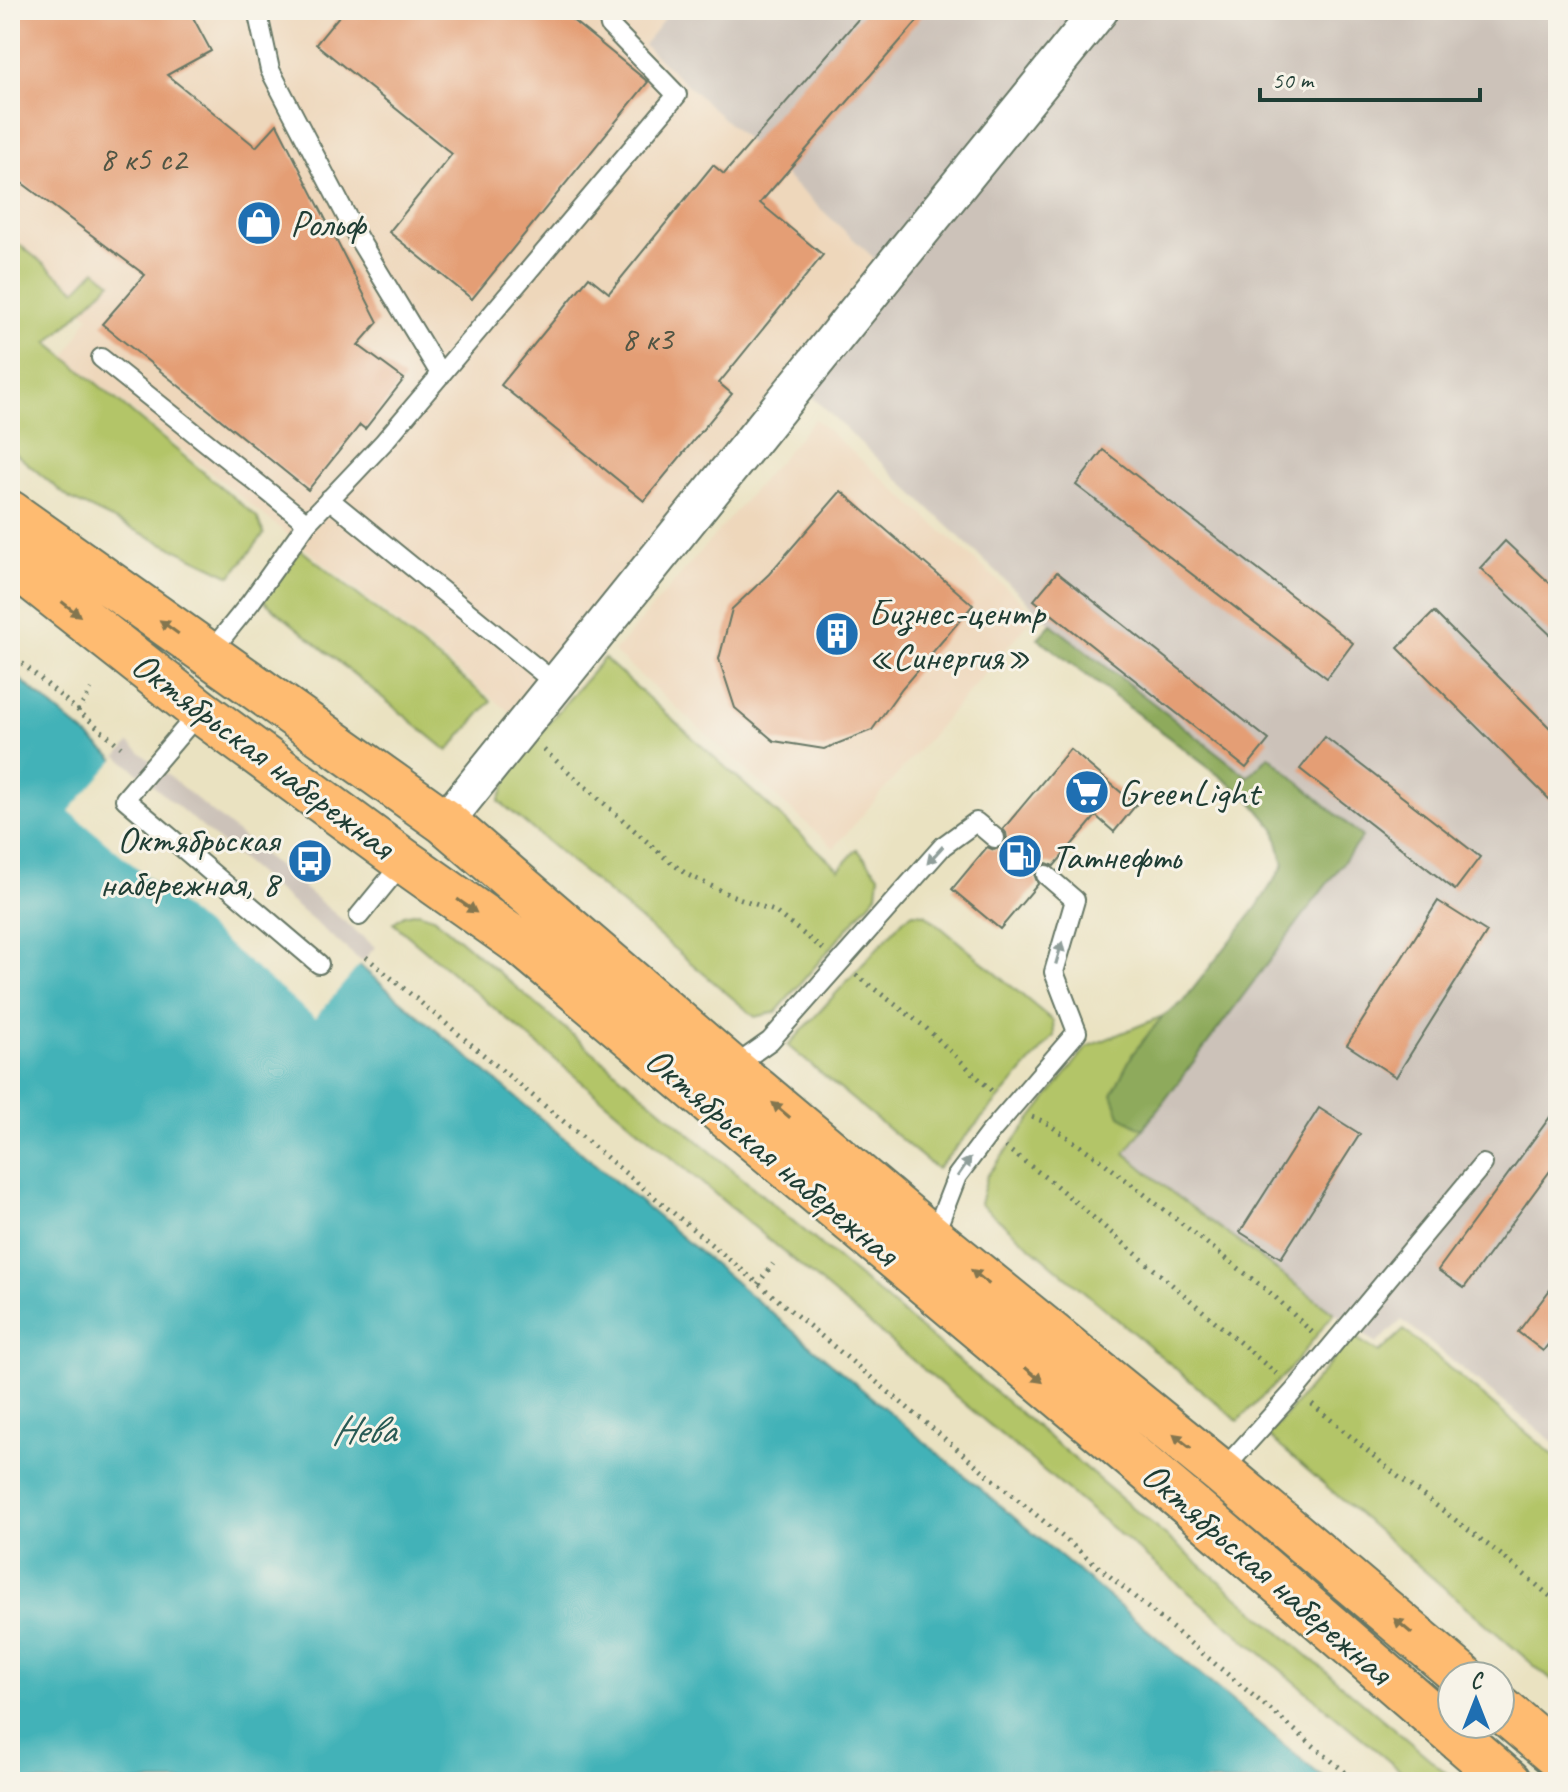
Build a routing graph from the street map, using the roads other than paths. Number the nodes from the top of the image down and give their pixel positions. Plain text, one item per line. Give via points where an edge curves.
1 (257, 10) edge
2 (607, 10) edge
3 (1100, 10) edge
4 (101, 358) dead end
5 (441, 375) junction
6 (329, 499) junction
7 (10, 513) edge
8 (307, 523) junction
9 (10, 561) edge
10 (208, 655) junction
11 (555, 683) junction
12 (200, 711) junction
13 (445, 822) junction
14 (995, 838) dead end
15 (404, 861) junction
16 (1046, 875) dead end
17 (359, 916) dead end
18 (319, 964) dead end
19 (732, 1069) junction
20 (1483, 1164) dead end
21 (933, 1238) junction
22 (1221, 1472) junction
23 (1443, 1660) edge
24 (1516, 1722) edge
25 (1558, 1757) edge
26 (1509, 1782) edge

1 - 5 lane via 270,70 358,238
2 - 5 lane via 610,26 677,95
3 - 11 street
4 - 8 lane
5 - 6 lane
6 - 8 lane
6 - 11 lane
10 -> 7 main road, Октябрьская набережная
8 - 10 lane
9 -> 12 main road, Октябрьская набережная
10 - 13 main road, Октябрьская набережная
11 - 13 street
12 - 15 main road, Октябрьская набережная
12 - 18 lane via 125,799
13 - 19 main road, Октябрьская набережная
14 -> 19 lane via 976,822 943,846 770,1041
15 - 17 lane
15 -> 26 main road, Октябрьская набережная via 523,945 1192,1507
21 -> 16 lane via 957,1176 1077,1032 1054,972 1075,900
21 -> 19 main road, Октябрьская набережная
20 - 22 lane
22 -> 21 main road, Октябрьская набережная
23 -> 22 main road, Октябрьская набережная
24 - 25 main road

